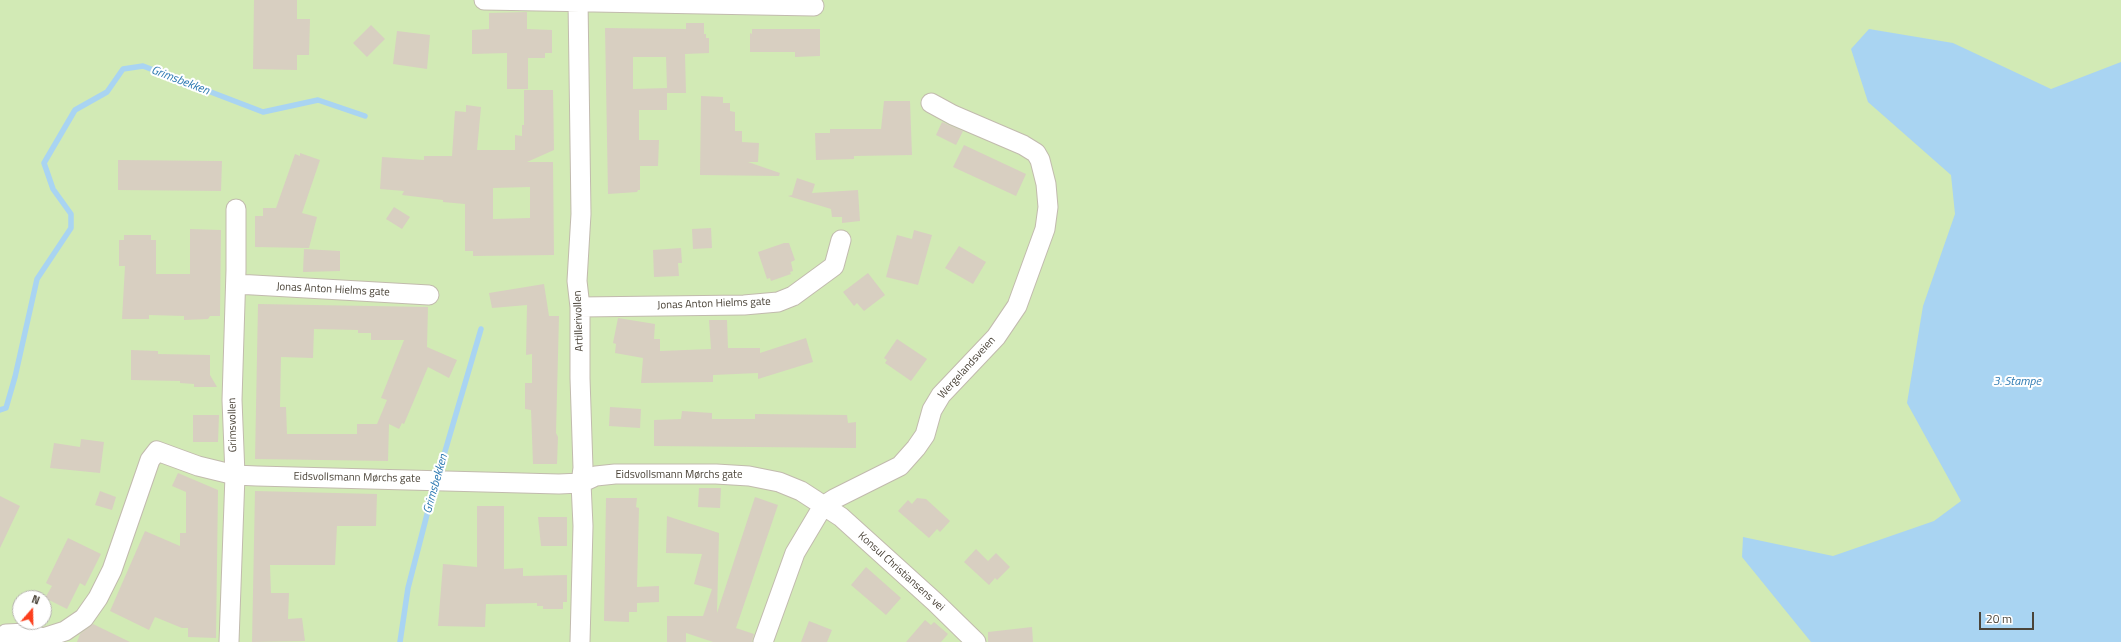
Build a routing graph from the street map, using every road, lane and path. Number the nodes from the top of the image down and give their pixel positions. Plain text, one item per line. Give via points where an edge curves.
1 (578, 0) edge
2 (476, 1) edge
3 (814, 6) dead end
4 (931, 103) dead end
5 (236, 209) dead end
6 (841, 240) dead end
7 (236, 284) junction
8 (429, 295) dead end
9 (580, 307) junction
10 (236, 475) junction
11 (581, 483) junction
12 (824, 506) junction
13 (0, 640) edge
14 (46, 640) edge
15 (229, 642) edge
16 (580, 642) edge
17 (763, 642) edge
18 (976, 642) edge

1 - 2 street
1 - 3 street
1 - 9 street, Artillerivollen via 580,214 577,281
4 - 12 street, Wergelandsveien via 1036,153 1046,184 1048,207 1045,228 1017,306 996,337 941,395 932,410 925,435 916,448 900,466
5 - 7 street, Grimsvollen
6 - 9 street, Jonas Anton Hielms gate via 834,266 793,296 778,302 744,305
7 - 8 street, Jonas Anton Hielms gate
7 - 10 street, Grimsvollen via 232,400
9 - 11 street, Artillerivollen via 583,468
10 - 11 street, Eidsvollsmann Mørchs gate
10 - 14 street, Eidsvollsmann Mørchs gate via 198,466 157,451 150,460 112,570 98,598 84,618
10 - 15 street, Grimsvollen
11 - 12 street, Eidsvollsmann Mørchs gate via 596,476 615,474 749,476 779,482 802,491
11 - 16 street, Artillerivollen
12 - 17 street, Wergelandsveien via 795,553
12 - 18 street, Konsul Christiansens vei via 841,518 935,602
13 - 14 street via 6,634 27,633

